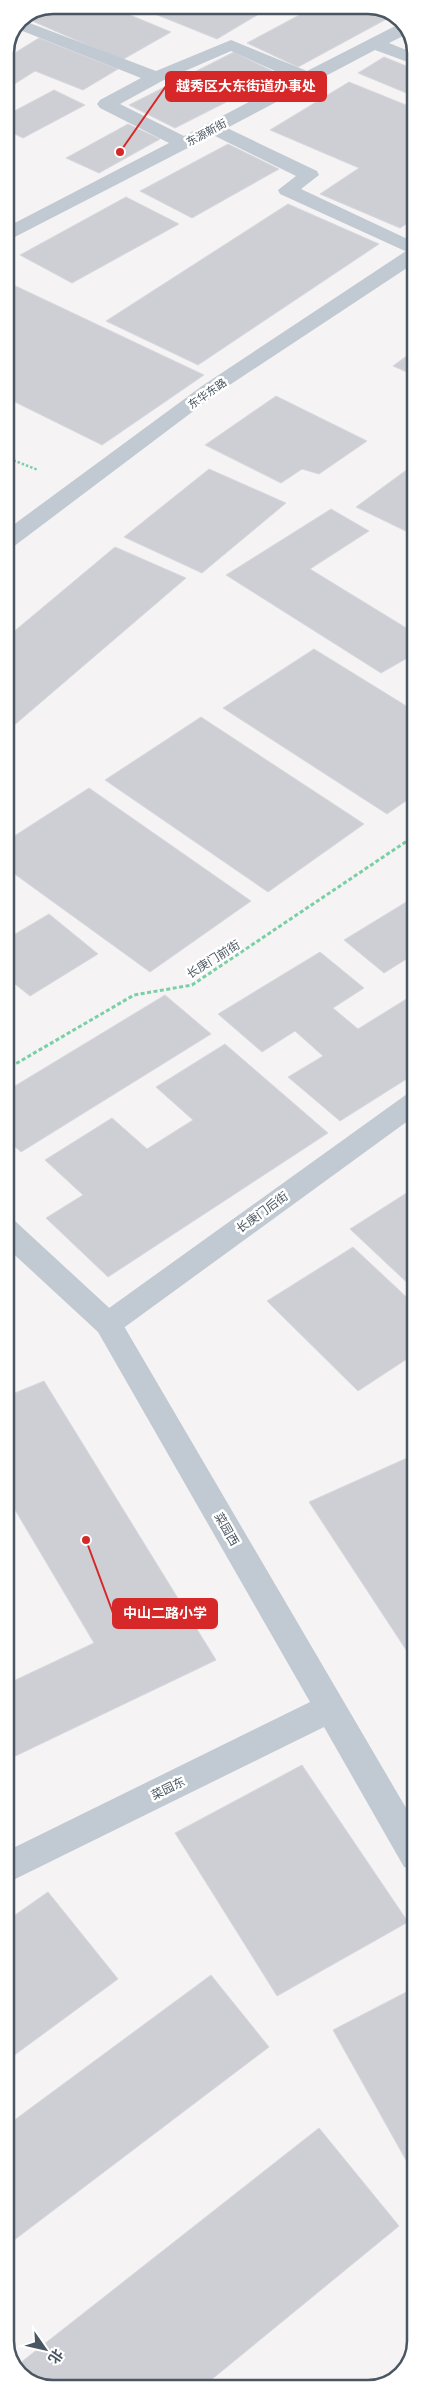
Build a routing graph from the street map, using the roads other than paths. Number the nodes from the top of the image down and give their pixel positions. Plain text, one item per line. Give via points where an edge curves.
1 (25, 26) edge
2 (400, 30) edge
3 (375, 44) junction
4 (407, 56) edge
5 (156, 77) junction
6 (307, 78) junction
7 (213, 128) junction
8 (184, 143) junction
9 (14, 231) edge
10 (407, 248) edge
11 (407, 258) edge
12 (14, 535) edge
13 (407, 1108) edge
14 (14, 1237) edge
15 (108, 1324) junction
16 (330, 1708) junction
17 (407, 1841) edge
18 (14, 1864) edge

1 - 5 street
2 - 3 street, 东源新街
3 - 4 street
3 - 6 street, 东源新街
5 - 6 street via 230,45
5 - 8 street via 106,104
6 - 7 street, 东源新街
7 - 8 street, 东源新街
7 - 10 street via 310,175 287,190
8 - 9 street, 东源新街
11 - 12 street, 东华东路 via 209,390
13 - 15 street, 长庚门后街
14 - 15 street, 菜园西
15 - 16 street, 菜园西
16 - 17 street, 菜园西
16 - 18 street, 菜园东

